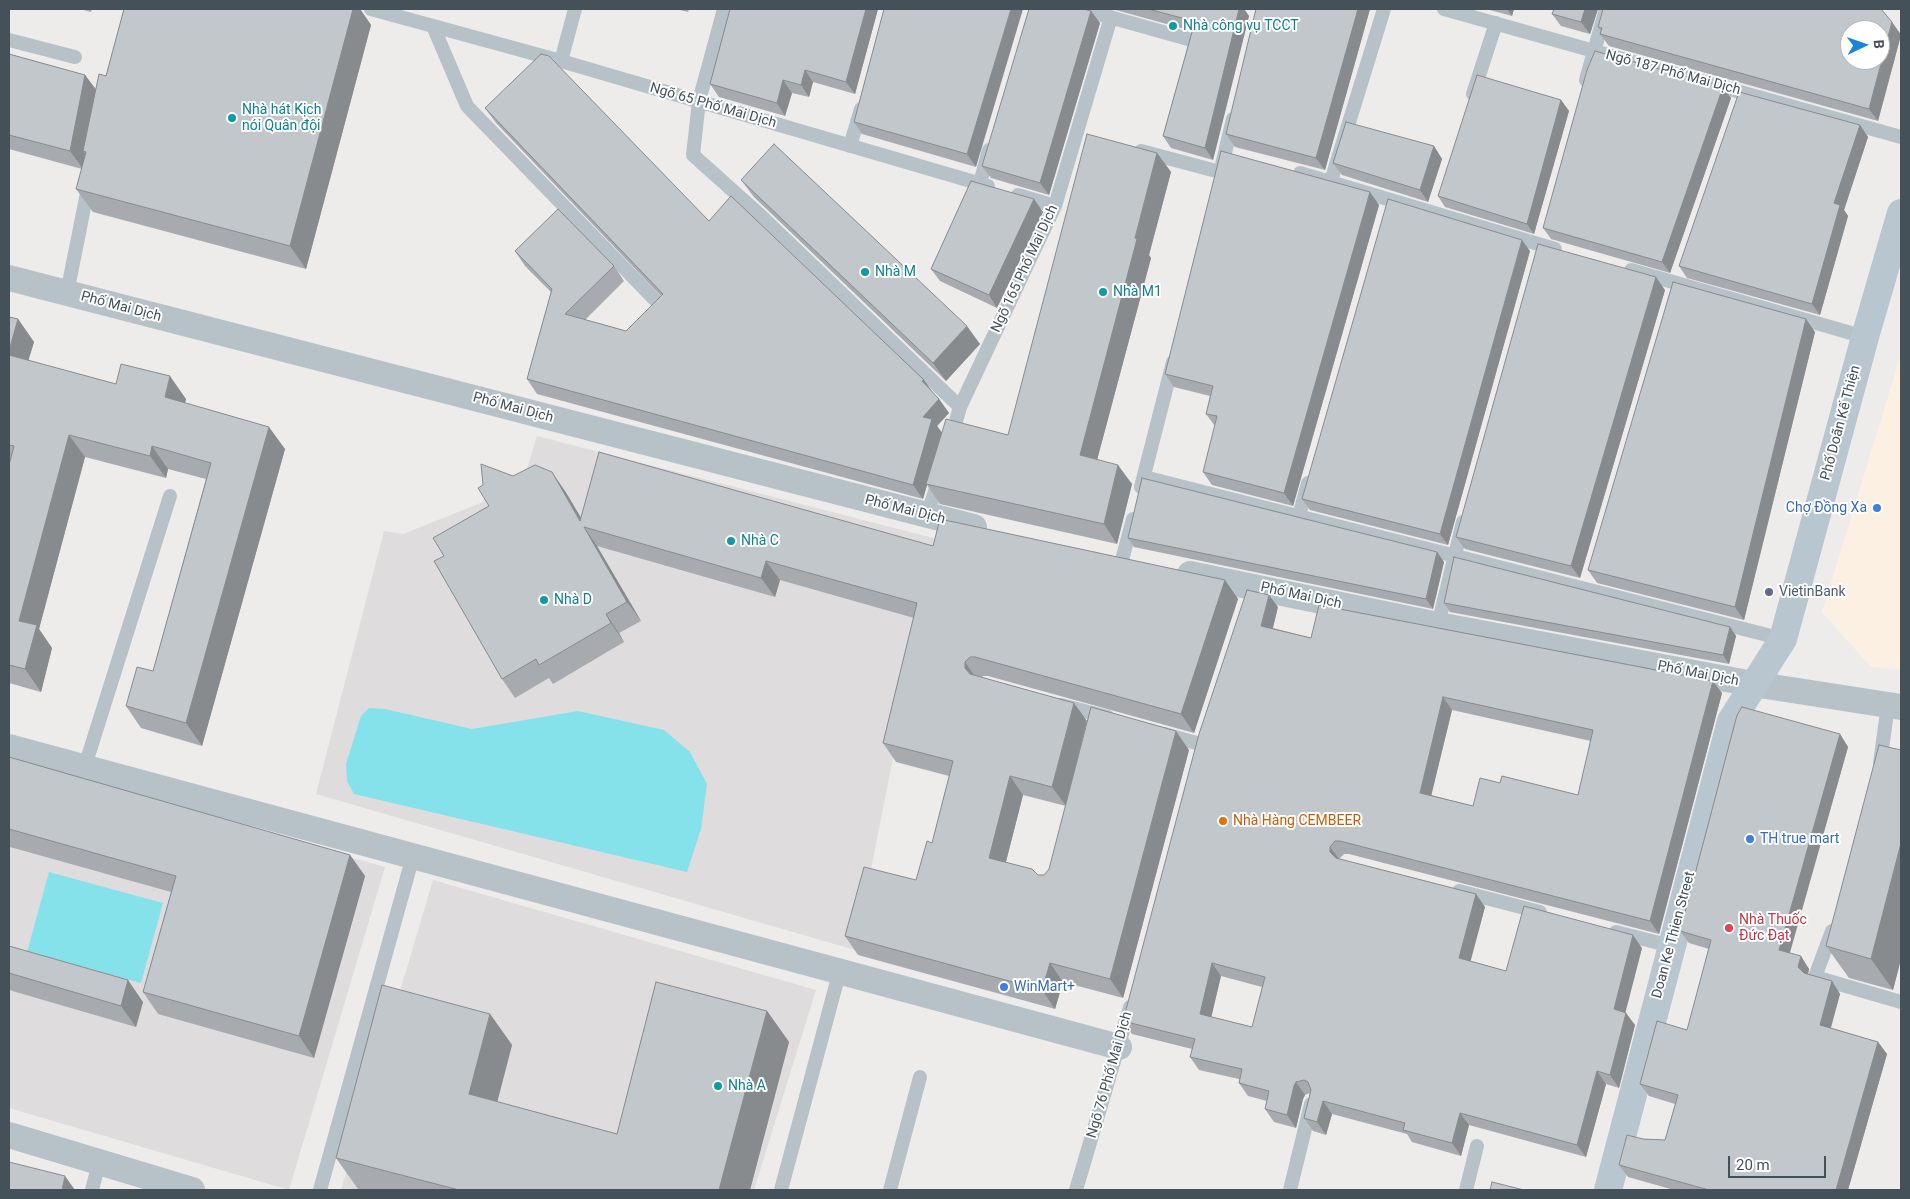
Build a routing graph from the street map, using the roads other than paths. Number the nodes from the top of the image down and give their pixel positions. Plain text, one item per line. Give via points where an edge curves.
1 (371, 9) edge
2 (575, 9) edge
3 (724, 9) edge
4 (1081, 9) edge
5 (1384, 9) edge
6 (1444, 9) edge
7 (1606, 9) edge
8 (1111, 17) junction
9 (1496, 23) junction
10 (433, 26) junction
11 (1188, 39) edge
12 (9, 40) edge
13 (1593, 51) junction
14 (75, 57) dead end
15 (561, 61) junction
16 (865, 91) edge
17 (1742, 92) junction
18 (1581, 97) edge
19 (699, 101) junction
20 (1236, 105) edge
21 (1468, 108) edge
22 (1736, 110) edge
23 (993, 137) edge
24 (1901, 137) edge
25 (850, 146) junction
26 (1125, 146) edge
27 (1224, 153) junction
28 (1242, 158) edge
29 (92, 165) edge
30 (1286, 169) edge
31 (1331, 181) junction
32 (980, 183) junction
33 (1055, 206) junction
34 (1901, 213) edge
35 (1547, 227) edge
36 (1541, 251) junction
37 (1571, 254) edge
38 (1618, 267) edge
39 (9, 278) edge
40 (67, 292) junction
41 (659, 304) edge
42 (1865, 336) junction
43 (1177, 344) edge
44 (960, 407) junction
45 (1312, 468) edge
46 (1144, 477) junction
47 (170, 496) dead end
48 (1467, 509) edge
49 (928, 516) junction
50 (1299, 516) junction
51 (995, 532) edge
52 (1454, 556) junction
53 (1112, 558) joint
54 (1438, 625) junction
55 (1783, 639) junction
56 (1752, 684) junction
57 (1051, 702) edge
58 (1895, 706) edge
59 (1126, 723) edge
60 (1153, 731) edge
61 (1200, 744) edge
62 (9, 747) edge
63 (85, 766) junction
64 (1876, 779) edge
65 (413, 856) junction
66 (1442, 887) edge
67 (1557, 916) edge
68 (1835, 920) edge
69 (1604, 928) edge
70 (1671, 946) junction
71 (840, 970) junction
72 (1134, 990) edge
73 (1901, 1002) edge
74 (1119, 1046) junction
75 (920, 1077) dead end
76 (1311, 1101) edge
77 (9, 1135) edge
78 (1477, 1146) dead end
79 (99, 1163) junction
80 (92, 1190) edge
81 (192, 1190) edge
82 (320, 1190) edge
83 (781, 1190) edge
84 (890, 1190) edge
85 (1076, 1190) edge
86 (1290, 1190) edge
87 (1466, 1190) edge
88 (1608, 1190) edge

1 - 10 lane, Ngõ 65 Phố Mai Dịch
2 - 15 lane
3 - 19 lane
4 - 8 lane
5 - 31 lane
6 - 9 lane, Ngõ 187 Phố Mai Dịch
7 - 13 lane
8 - 11 lane
8 - 33 lane, Ngõ 165 Phố Mai Dịch via 1082,135
9 - 13 lane, Ngõ 187 Phố Mai Dịch
9 - 21 lane
10 - 15 lane, Ngõ 65 Phố Mai Dịch
10 - 41 lane via 467,106
12 - 14 lane
13 - 17 lane, Ngõ 187 Phố Mai Dịch
13 - 18 lane
15 - 19 lane, Ngõ 65 Phố Mai Dịch
16 - 25 lane
17 - 22 lane
17 - 24 lane, Ngõ 187 Phố Mai Dịch
19 - 25 lane, Ngõ 65 Phố Mai Dịch
19 - 44 lane via 693,155
20 - 27 lane
23 - 32 lane
25 - 32 lane, Ngõ 65 Phố Mai Dịch
26 - 27 lane via 1219,177
27 - 28 lane
29 - 40 lane
30 - 31 lane
31 - 36 lane via 1388,204 1435,208
32 - 33 lane, Ngõ 65 Phố Mai Dịch
33 - 44 lane, Ngõ 165 Phố Mai Dịch
34 - 42 street, Phố Doãn Kế Thiện
35 - 36 lane
36 - 37 lane
38 - 42 lane
39 - 40 street, Phố Mai Dịch
40 - 49 street, Phố Mai Dịch
42 - 55 street, Phố Doãn Kế Thiện
43 - 46 lane
44 - 49 lane, Ngõ 165 Phố Mai Dịch
45 - 50 lane
46 - 50 lane
46 - 53 lane
47 - 63 lane
48 - 52 lane
49 - 51 street, Phố Mai Dịch
50 - 52 lane
52 - 54 lane
52 - 55 lane via 1588,584
53 - 54 street, Phố Mai Dịch via 1159,567 1249,595
54 - 56 street, Phố Mai Dịch
55 - 56 street, Phố Doãn Kế Thiện
56 - 58 street, Phố Mai Dịch
56 - 70 street, Doan Ke Thien Street via 1730,721
57 - 59 lane via 1096,719
58 - 64 lane
60 - 61 lane
62 - 63 street
63 - 65 street
65 - 71 street
65 - 82 lane
66 - 67 lane
68 - 73 lane via 1815,977
69 - 70 lane
70 - 88 street, Doan Ke Thien Street
71 - 74 street
71 - 83 lane
72 - 74 lane, Ngõ 76 Phố Mai Dịch
74 - 85 lane, Ngõ 76 Phố Mai Dịch
75 - 84 lane
76 - 86 lane
77 - 79 street
78 - 87 lane
79 - 80 lane
79 - 81 street

